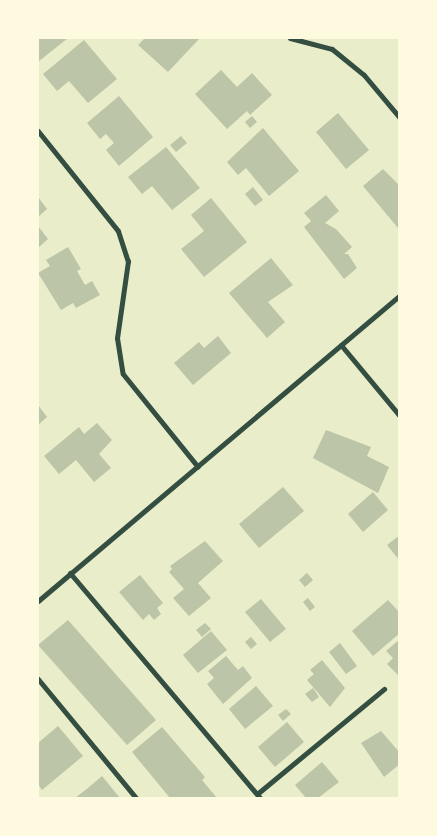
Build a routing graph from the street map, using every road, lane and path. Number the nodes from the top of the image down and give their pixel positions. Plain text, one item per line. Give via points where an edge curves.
1 (290, 38) edge
2 (400, 118) edge
3 (38, 131) edge
4 (400, 295) edge
5 (341, 345) junction
6 (400, 416) edge
7 (198, 466) junction
8 (70, 573) junction
9 (38, 601) edge
10 (38, 679) edge
11 (384, 689) dead end
12 (258, 796) edge
13 (136, 798) edge

1 - 2 street via 332,49 364,75
3 - 7 street via 118,231 128,261 117,338 123,374
4 - 5 street
5 - 6 street
5 - 7 street
7 - 8 street
8 - 9 street
8 - 12 street
10 - 13 street
11 - 12 street

